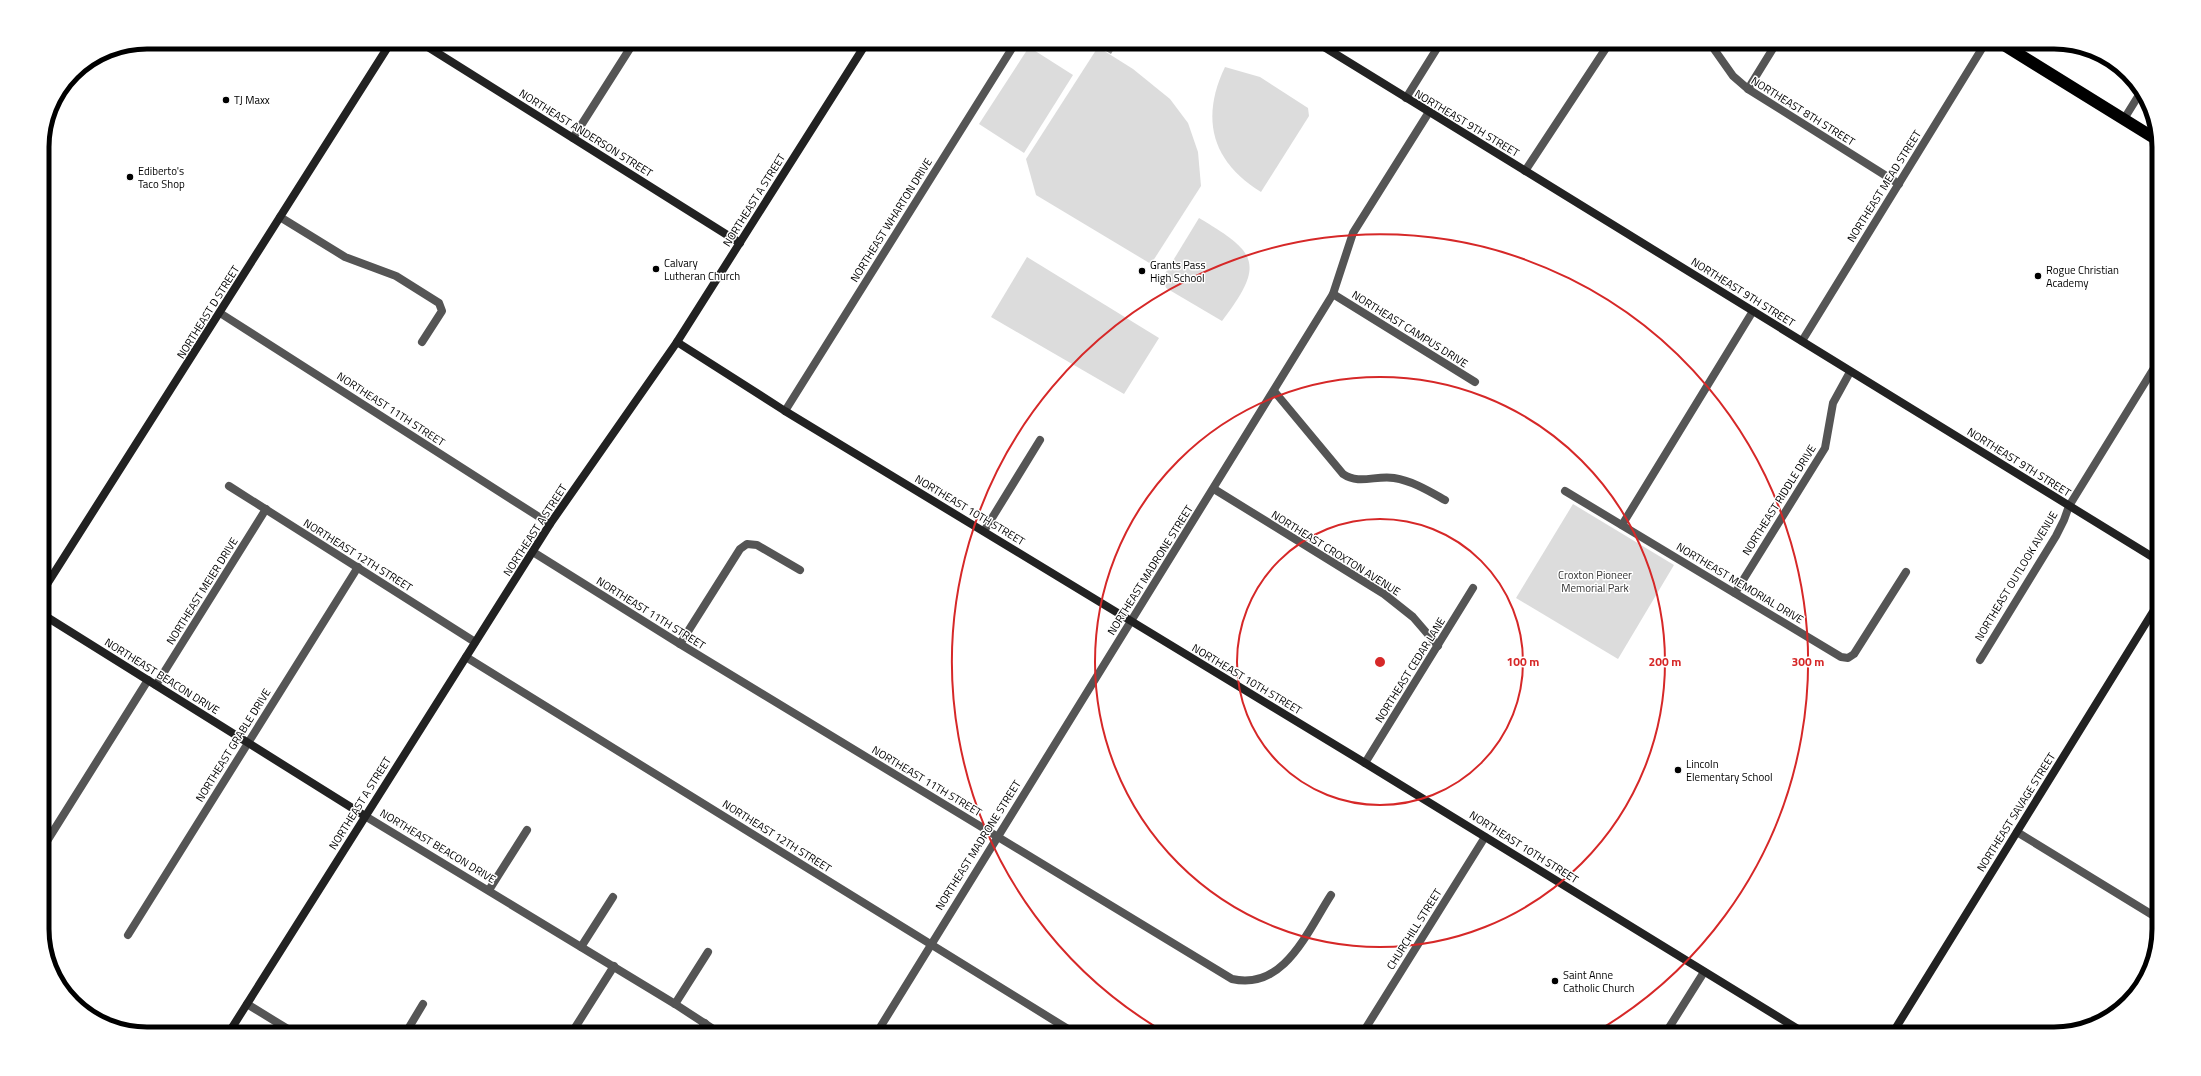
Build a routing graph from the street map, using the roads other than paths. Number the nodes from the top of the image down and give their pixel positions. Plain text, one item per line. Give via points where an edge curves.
1 (387, 49) edge
2 (431, 49) edge
3 (630, 49) edge
4 (864, 49) edge
5 (1012, 49) edge
6 (1327, 49) edge
7 (1437, 49) edge
8 (1605, 49) edge
9 (1715, 49) edge
10 (1773, 49) edge
11 (1982, 49) edge
12 (2010, 49) edge
13 (1748, 89) junction
14 (2138, 96) edge
15 (1406, 98) junction
16 (1428, 112) junction
17 (2124, 119) junction
18 (2151, 136) edge
19 (573, 138) junction
20 (1525, 171) junction
21 (1899, 184) junction
22 (280, 216) junction
23 (740, 243) junction
24 (1333, 294) junction
25 (1753, 311) junction
26 (220, 313) junction
27 (1802, 341) junction
28 (422, 342) dead end
29 (677, 342) junction
30 (2152, 371) edge
31 (1850, 372) junction
32 (1475, 382) dead end
33 (1274, 391) junction
34 (785, 411) junction
35 (1040, 440) dead end
36 (229, 486) dead end
37 (1214, 489) junction
38 (1565, 491) dead end
39 (1445, 500) dead end
40 (2069, 506) junction
41 (266, 509) junction
42 (550, 524) junction
43 (1622, 525) junction
44 (984, 531) junction
45 (533, 552) junction
46 (2152, 557) edge
47 (358, 567) junction
48 (800, 570) dead end
49 (1906, 572) dead end
50 (49, 581) edge
51 (1473, 588) dead end
52 (1735, 592) junction
53 (2152, 613) edge
54 (49, 618) edge
55 (1131, 622) junction
56 (475, 642) junction
57 (680, 644) junction
58 (1438, 646) junction
59 (466, 658) junction
60 (1980, 660) dead end
61 (148, 680) junction
62 (156, 685) junction
63 (248, 743) junction
64 (1365, 763) junction
65 (365, 816) junction
66 (527, 830) dead end
67 (2017, 832) junction
68 (997, 836) junction
69 (1485, 836) junction
70 (49, 837) edge
71 (489, 890) junction
72 (1331, 895) dead end
73 (613, 897) dead end
74 (2152, 915) edge
75 (128, 934) dead end
76 (931, 943) junction
77 (581, 947) junction
78 (708, 952) dead end
79 (614, 966) junction
80 (1704, 972) junction
81 (247, 1004) junction
82 (424, 1004) dead end
83 (675, 1004) junction
84 (705, 1023) junction
85 (232, 1027) edge
86 (285, 1027) edge
87 (409, 1027) edge
88 (575, 1027) edge
89 (702, 1027) edge
90 (711, 1027) edge
91 (880, 1027) edge
92 (1065, 1027) edge
93 (1366, 1027) edge
94 (1669, 1027) edge
95 (1794, 1027) edge
96 (1896, 1027) edge

1 - 22 street, NORTHEAST D STREET
2 - 19 street, NORTHEAST ANDERSON STREET
3 - 19 street
4 - 23 street, NORTHEAST A STREET
5 - 34 street, NORTHEAST WHARTON DRIVE
6 - 15 street, NORTHEAST 9TH STREET
7 - 15 street
8 - 20 street
9 - 13 street, NORTHEAST 8TH STREET via 1733,76
10 - 13 street
11 - 21 street, NORTHEAST MEAD STREET
12 - 17 highway
13 - 21 street, NORTHEAST 8TH STREET
14 - 17 street
15 - 16 street, NORTHEAST 9TH STREET
16 - 20 street, NORTHEAST 9TH STREET
16 - 24 street, NORTHEAST MADRONE STREET via 1353,233
17 - 18 highway
19 - 23 street, NORTHEAST ANDERSON STREET
20 - 25 street, NORTHEAST 9TH STREET
21 - 27 street, NORTHEAST MEAD STREET
22 - 26 street, NORTHEAST D STREET
22 - 28 street via 345,257 396,276 439,303 442,311
23 - 29 street, NORTHEAST A STREET
24 - 32 street, NORTHEAST CAMPUS DRIVE
24 - 33 street, NORTHEAST MADRONE STREET
25 - 27 street, NORTHEAST 9TH STREET
25 - 43 street
26 - 42 street, NORTHEAST 11TH STREET
26 - 50 street, NORTHEAST D STREET
27 - 31 street, NORTHEAST 9TH STREET
29 - 34 street, NORTHEAST 10TH STREET
29 - 42 street, NORTHEAST A STREET
30 - 40 street, NORTHEAST OUTLOOK AVENUE
31 - 40 street, NORTHEAST 9TH STREET
31 - 52 street, NORTHEAST RIDDLE DRIVE via 1833,403 1825,448
33 - 37 street, NORTHEAST MADRONE STREET
33 - 39 street via 1349,478 1361,480 1393,477 1410,482
34 - 44 street, NORTHEAST 10TH STREET
35 - 44 street
36 - 41 street, NORTHEAST 12TH STREET
37 - 55 street, NORTHEAST MADRONE STREET
37 - 58 street, NORTHEAST CROXTON AVENUE via 1384,594 1413,617
38 - 43 street, NORTHEAST MEMORIAL DRIVE
40 - 46 street, NORTHEAST 9TH STREET
40 - 60 street, NORTHEAST OUTLOOK AVENUE via 2056,536
41 - 47 street, NORTHEAST 12TH STREET
41 - 62 street, NORTHEAST MEIER DRIVE
42 - 45 street, NORTHEAST A STREET
43 - 52 street, NORTHEAST MEMORIAL DRIVE
44 - 55 street, NORTHEAST 10TH STREET
45 - 56 street, NORTHEAST A STREET
45 - 57 street, NORTHEAST 11TH STREET
47 - 56 street, NORTHEAST 12TH STREET
47 - 63 street, NORTHEAST GRABLE DRIVE
48 - 57 street via 757,545 747,544 740,549
49 - 52 street, NORTHEAST MEMORIAL DRIVE via 1854,654 1848,658 1842,657
51 - 58 street, NORTHEAST CEDAR LANE
53 - 67 street, NORTHEAST SAVAGE STREET
54 - 61 street, NORTHEAST BEACON DRIVE
55 - 64 street, NORTHEAST 10TH STREET
55 - 68 street, NORTHEAST MADRONE STREET
56 - 59 street, NORTHEAST A STREET
57 - 68 street, NORTHEAST 11TH STREET
58 - 64 street, NORTHEAST CEDAR LANE
59 - 65 street, NORTHEAST A STREET
59 - 76 street, NORTHEAST 12TH STREET
61 - 62 street, NORTHEAST BEACON DRIVE
61 - 70 street
62 - 63 street, NORTHEAST BEACON DRIVE
63 - 65 street, NORTHEAST BEACON DRIVE
63 - 75 street, NORTHEAST GRABLE DRIVE
64 - 69 street, NORTHEAST 10TH STREET
65 - 71 street, NORTHEAST BEACON DRIVE
65 - 81 street, NORTHEAST A STREET
66 - 71 street
67 - 74 street
67 - 96 street, NORTHEAST SAVAGE STREET
68 - 72 street, NORTHEAST 11TH STREET via 1220,974 1242,982 1262,979 1290,959
68 - 76 street, NORTHEAST MADRONE STREET
69 - 80 street, NORTHEAST 10TH STREET
69 - 93 street, CHURCHILL STREET
71 - 77 street, NORTHEAST BEACON DRIVE
73 - 77 street
76 - 91 street, NORTHEAST MADRONE STREET
76 - 92 street, NORTHEAST 12TH STREET
77 - 79 street, NORTHEAST BEACON DRIVE
78 - 83 street
79 - 83 street, NORTHEAST BEACON DRIVE
79 - 88 street
80 - 94 street
80 - 95 street, NORTHEAST 10TH STREET
81 - 85 street, NORTHEAST A STREET
81 - 86 street
82 - 87 street
83 - 84 street, NORTHEAST BEACON DRIVE
84 - 89 street
84 - 90 street, NORTHEAST BEACON DRIVE

